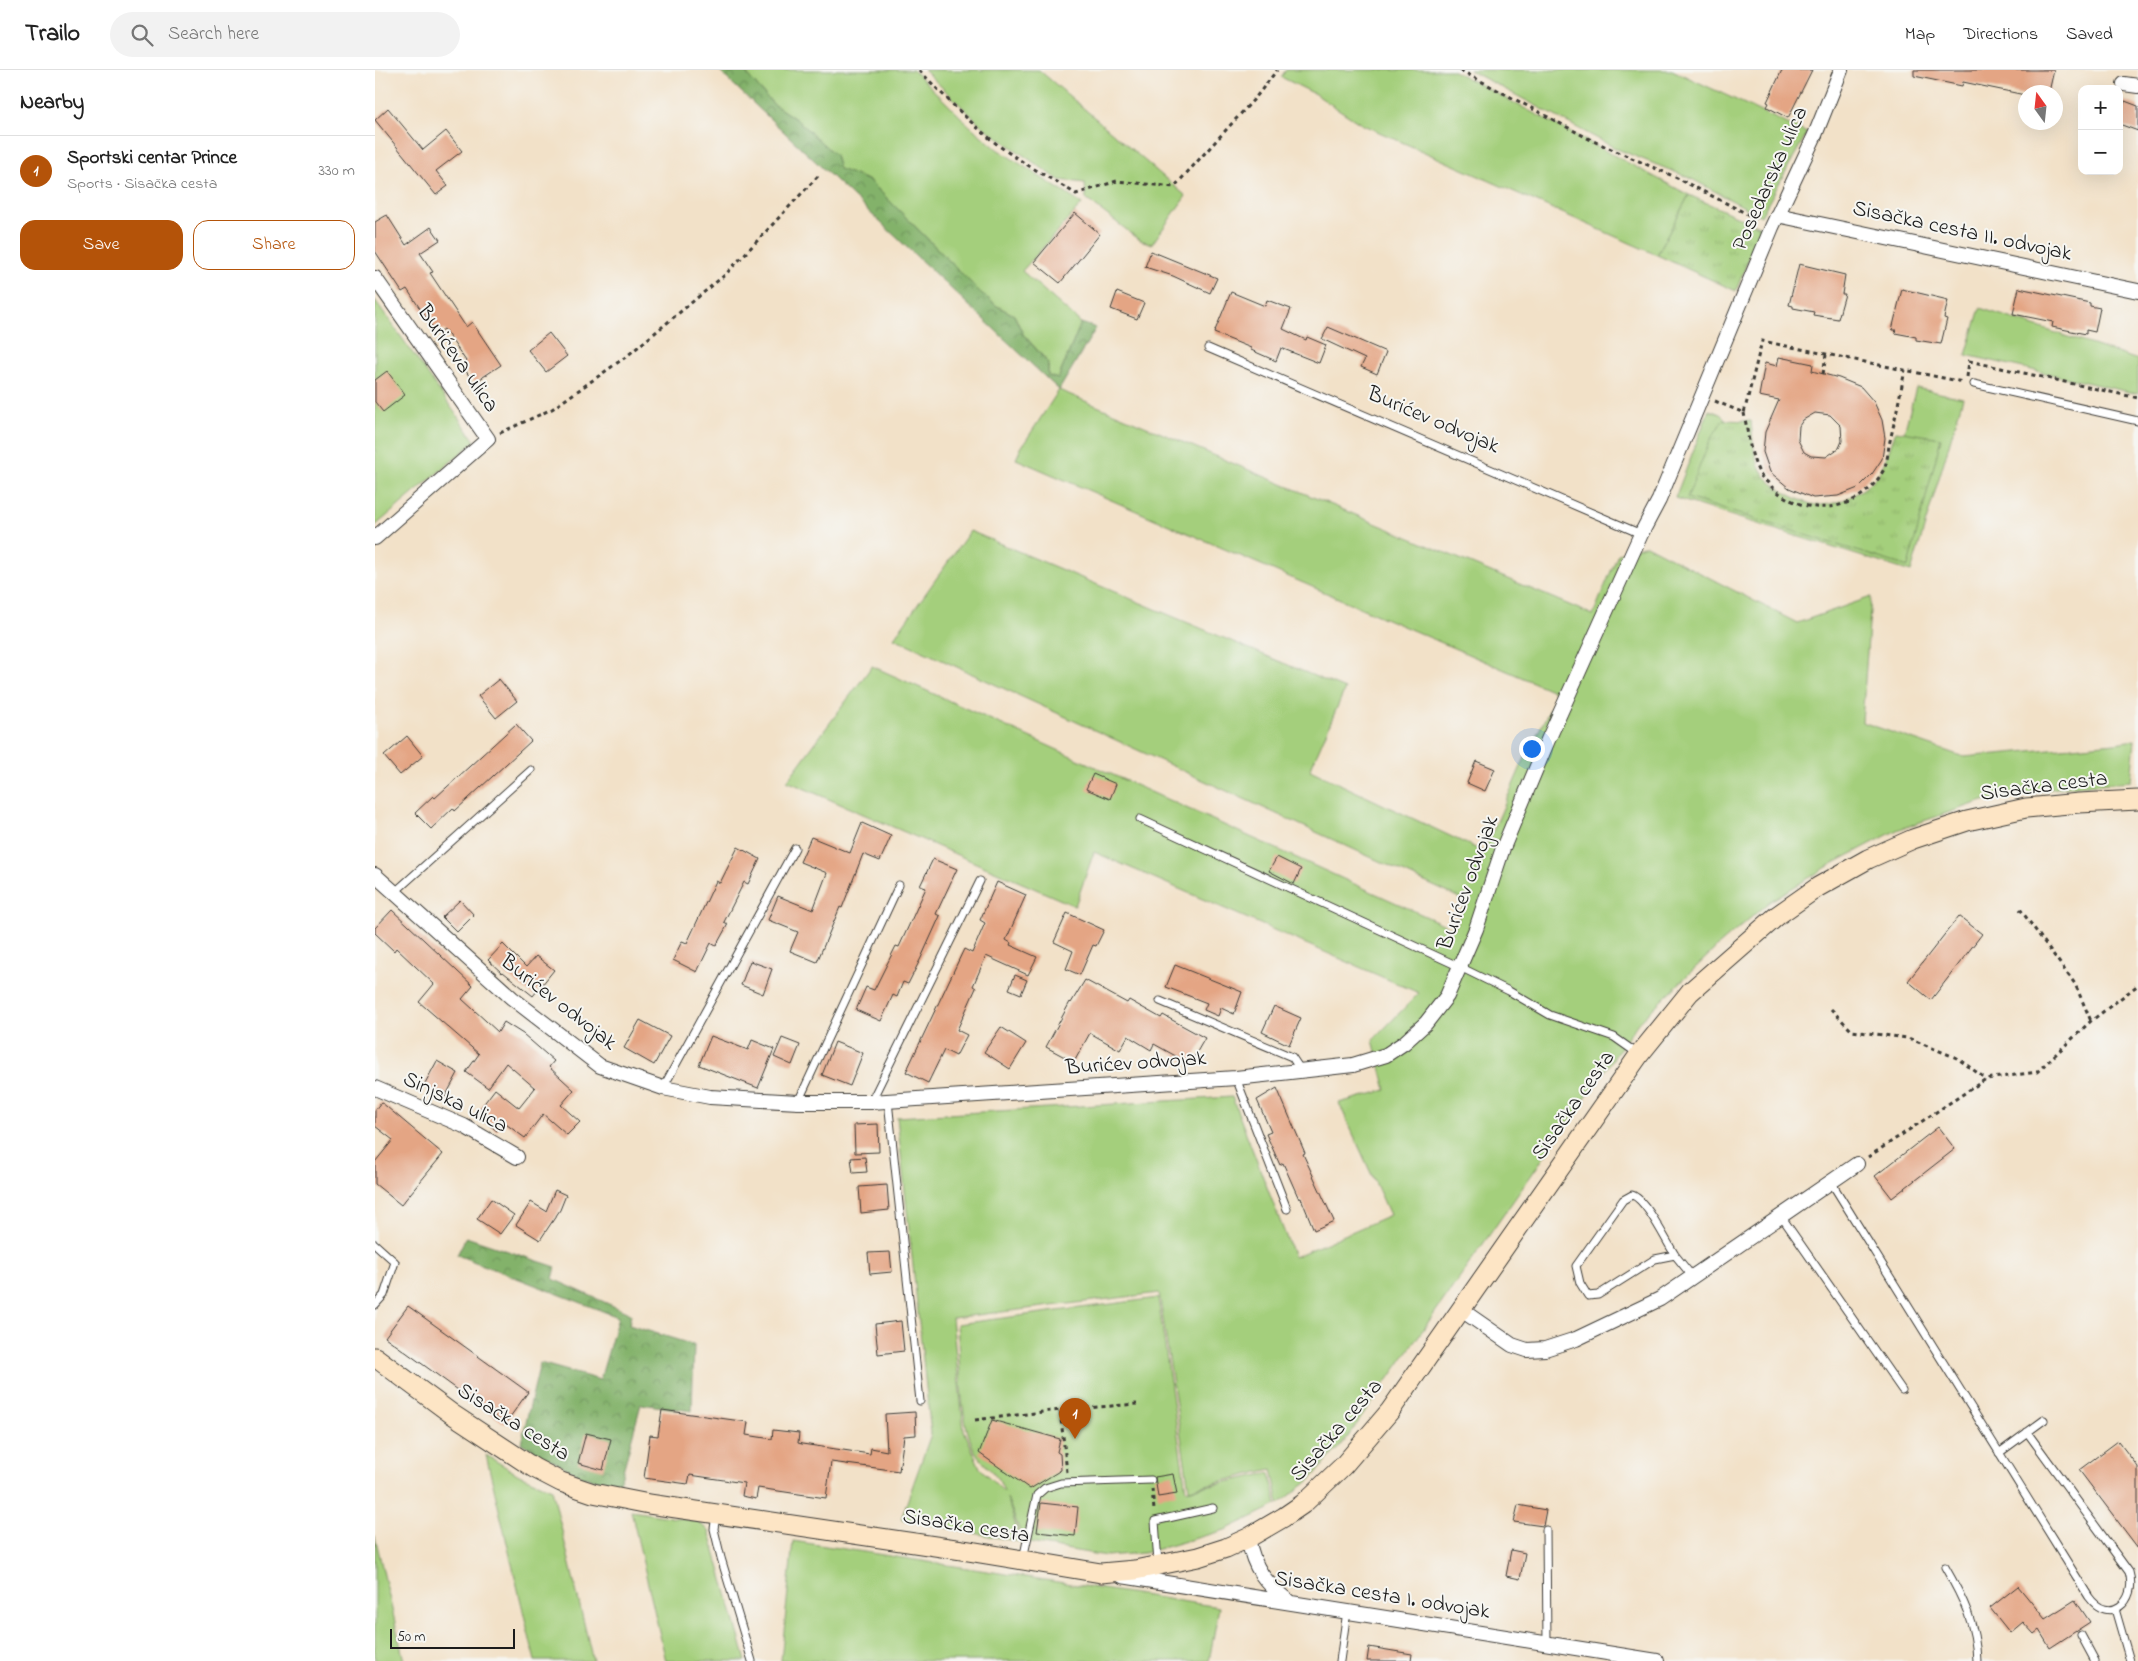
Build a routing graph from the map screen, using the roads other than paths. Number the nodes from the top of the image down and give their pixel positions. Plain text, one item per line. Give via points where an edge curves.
1 (1841, 70) edge
2 (1775, 221) junction
3 (1751, 277) joint
4 (375, 278) edge
5 (2138, 291) edge
6 (1208, 348) dead end
7 (1974, 384) dead end
8 (2138, 421) edge
9 (1641, 534) junction
10 (375, 538) edge
11 (531, 770) dead end
12 (2138, 800) edge
13 (1140, 819) dead end
14 (795, 848) dead end
15 (375, 875) edge
16 (980, 881) dead end
17 (899, 885) dead end
18 (395, 892) junction
19 (1460, 967) junction
20 (1161, 1001) dead end
21 (1639, 1055) junction
22 (1303, 1072) junction
23 (1236, 1078) junction
24 (375, 1088) edge
25 (663, 1088) junction
26 (888, 1101) junction
27 (798, 1102) junction
28 (871, 1102) junction
29 (517, 1157) dead end
30 (1857, 1164) road end
31 (1831, 1182) junction
32 (1287, 1209) dead end
33 (1781, 1216) junction
34 (375, 1244) edge
35 (1675, 1255) junction
36 (1692, 1276) junction
37 (375, 1305) edge
38 (1460, 1310) junction
39 (375, 1357) edge
40 (1902, 1390) dead end
41 (921, 1401) dead end
42 (2044, 1420) dead end
43 (2027, 1432) junction
44 (1999, 1453) junction
45 (1151, 1480) road end
46 (1213, 1508) dead end
47 (716, 1512) junction
48 (1546, 1530) dead end
49 (1248, 1538) junction
50 (1023, 1560) junction
51 (1158, 1566) junction
52 (1945, 1567) dead end
53 (1101, 1573) junction
54 (1290, 1603) junction
55 (2115, 1608) junction
56 (1347, 1611) junction
57 (2081, 1635) dead end
58 (1547, 1644) junction
59 (1601, 1657) edge
60 (752, 1661) edge
61 (1340, 1661) edge
62 (1657, 1661) edge
63 (1977, 1661) edge
64 (2095, 1661) edge
65 (2130, 1661) edge

1 - 2 street, Posedarska ulica
2 - 3 street, Posedarska ulica
2 - 5 street, Sisačka cesta II. odvojak
3 - 9 street, Burićev odvojak via 1659,500
4 - 10 street, Burićeva ulica via 488,439
6 - 9 lane, Burićev odvojak
7 - 8 lane
9 - 19 street, Burićev odvojak via 1507,839
11 - 18 lane
12 - 21 main road, Sisačka cesta via 2026,808 1967,821 1913,839 1868,859 1818,887 1747,940 1690,992
13 - 19 lane
14 - 25 lane
15 - 18 street, Burićev odvojak
16 - 28 lane
17 - 27 lane
18 - 25 street, Burićev odvojak via 512,998 600,1066
19 - 21 lane via 1550,1015 1614,1037
19 - 22 street, Burićev odvojak via 1447,996 1405,1043 1386,1055 1353,1065
20 - 22 lane via 1292,1057
21 - 38 main road, Sisačka cesta
22 - 23 street, Burićev odvojak
23 - 26 street, Burićev odvojak
23 - 32 lane
24 - 29 street, Sinjska ulica via 465,1126
25 - 27 street, Burićev odvojak via 710,1097
26 - 28 street, Burićev odvojak
26 - 41 lane
27 - 28 street, Burićev odvojak
30 - 31 street
31 - 33 street
31 - 44 lane
33 - 36 street
33 - 40 lane
34 - 37 lane via 395,1262 384,1295
35 - 35 lane via 1639,1197 1633,1195 1623,1200 1576,1266 1580,1283 1588,1296 1598,1295 1655,1259
35 - 36 lane
36 - 38 street via 1660,1299 1576,1339 1545,1349 1527,1350 1512,1345
38 - 49 main road, Sisačka cesta via 1390,1411 1343,1466 1303,1504
39 - 47 main road, Sisačka cesta via 510,1453 561,1482 602,1495
42 - 43 lane
43 - 44 lane
43 - 55 lane via 2129,1572 2132,1590 2123,1605
44 - 55 lane via 2095,1606
45 - 50 lane via 1061,1483 1045,1488 1037,1495
46 - 51 lane via 1155,1521
47 - 50 main road, Sisačka cesta
47 - 60 lane via 714,1529 721,1558
48 - 58 lane
49 - 51 main road, Sisačka cesta via 1207,1554
49 - 54 street via 1257,1569 1267,1583
50 - 53 main road, Sisačka cesta
51 - 53 main road, Sisačka cesta
52 - 63 lane via 1965,1601 1977,1640
53 - 54 street, Sisačka cesta I. odvojak
54 - 56 street, Sisačka cesta I. odvojak
55 - 65 lane
56 - 58 street, Sisačka cesta I. odvojak
56 - 61 lane
57 - 64 lane
58 - 59 street, Sisačka cesta I. odvojak
59 - 62 street, Sisačka cesta I. odvojak

